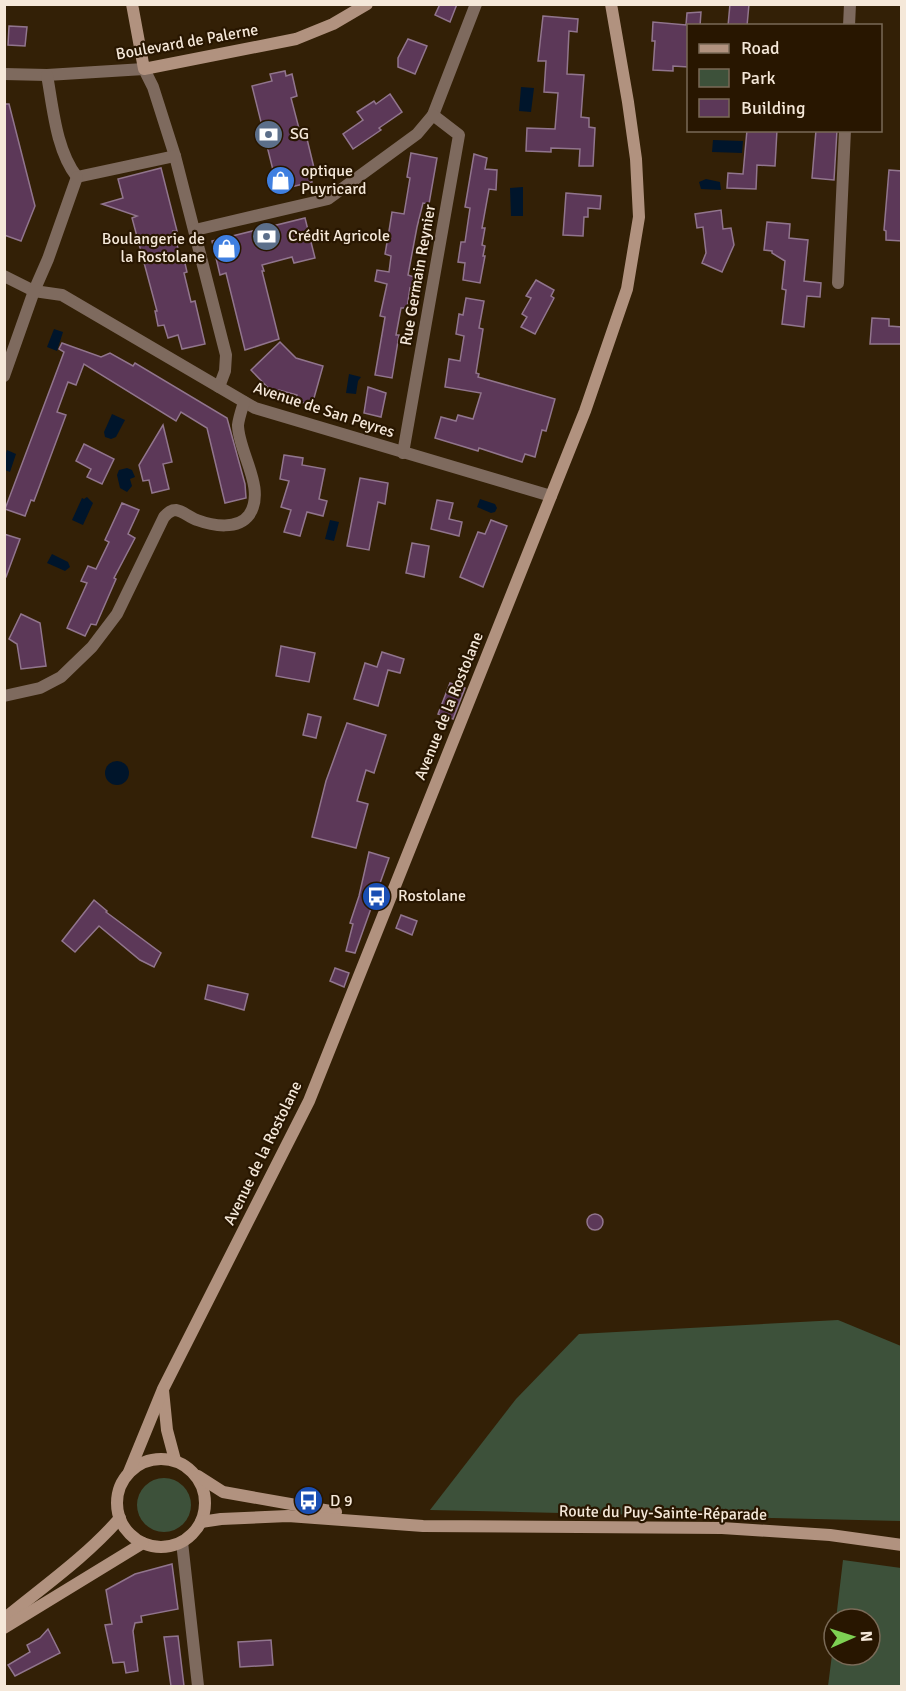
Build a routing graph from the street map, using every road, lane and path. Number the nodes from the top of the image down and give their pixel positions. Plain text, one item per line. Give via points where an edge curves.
1 (132, 4) edge
2 (368, 4) edge
3 (476, 4) edge
4 (611, 4) edge
5 (850, 4) edge
6 (849, 24) edge
7 (144, 69) junction
8 (4, 74) edge
9 (47, 75) junction
10 (433, 115) junction
11 (844, 132) edge
12 (175, 156) junction
13 (77, 177) junction
14 (195, 230) junction
15 (4, 276) edge
16 (838, 283) dead end
17 (34, 291) junction
18 (4, 376) edge
19 (219, 387) junction
20 (244, 402) junction
21 (403, 453) junction
22 (551, 496) junction
23 (4, 696) edge
24 (163, 1389) junction
25 (175, 1460) junction
26 (129, 1472) junction
27 (194, 1473) junction
28 (120, 1518) junction
29 (201, 1522) junction
30 (423, 1526) junction
31 (182, 1542) junction
32 (144, 1544) junction
33 (902, 1545) edge
34 (4, 1619) edge
35 (4, 1628) edge
36 (198, 1686) edge

1 - 7 street
2 - 7 street, Boulevard de Palerne via 296,39
3 - 10 street
4 - 22 street, Avenue de la Rostolane via 636,159 639,217 627,289
5 - 6 street
7 - 9 street, Boulevard de Palerne
7 - 12 street
8 - 9 street, Boulevard de Palerne
9 - 13 street via 60,140
10 - 14 street via 417,134 328,199
10 - 21 street, Rue Germain Reynier via 459,135
11 - 16 street
12 - 13 street
12 - 14 street
13 - 17 street
14 - 19 street via 226,355
15 - 17 street, Avenue de San Peyres
17 - 18 street
17 - 19 street, Avenue de San Peyres via 62,295
19 - 20 street, Avenue de San Peyres
20 - 21 street, Avenue de San Peyres
20 - 23 street via 238,426 255,495 253,508 244,521 216,524 195,520 178,510 170,511 117,614 92,647 61,677 40,688
21 - 22 street, Avenue de San Peyres
22 - 24 street, Avenue de la Rostolane via 309,1101
24 - 25 street
24 - 26 street, Avenue de la Rostolane
25 - 26 street via 150,1460
25 - 27 street
26 - 28 street via 118,1494
27 - 29 street via 205,1497
27 - 30 street, Route du Puy-Sainte-Réparade via 223,1492
28 - 32 street
28 - 34 street via 62,1574
29 - 30 street, Route du Puy-Sainte-Réparade via 288,1516
29 - 31 street
30 - 33 street, Route du Puy-Sainte-Réparade via 722,1528 830,1535
31 - 32 street via 156,1547
31 - 36 street
32 - 35 street

